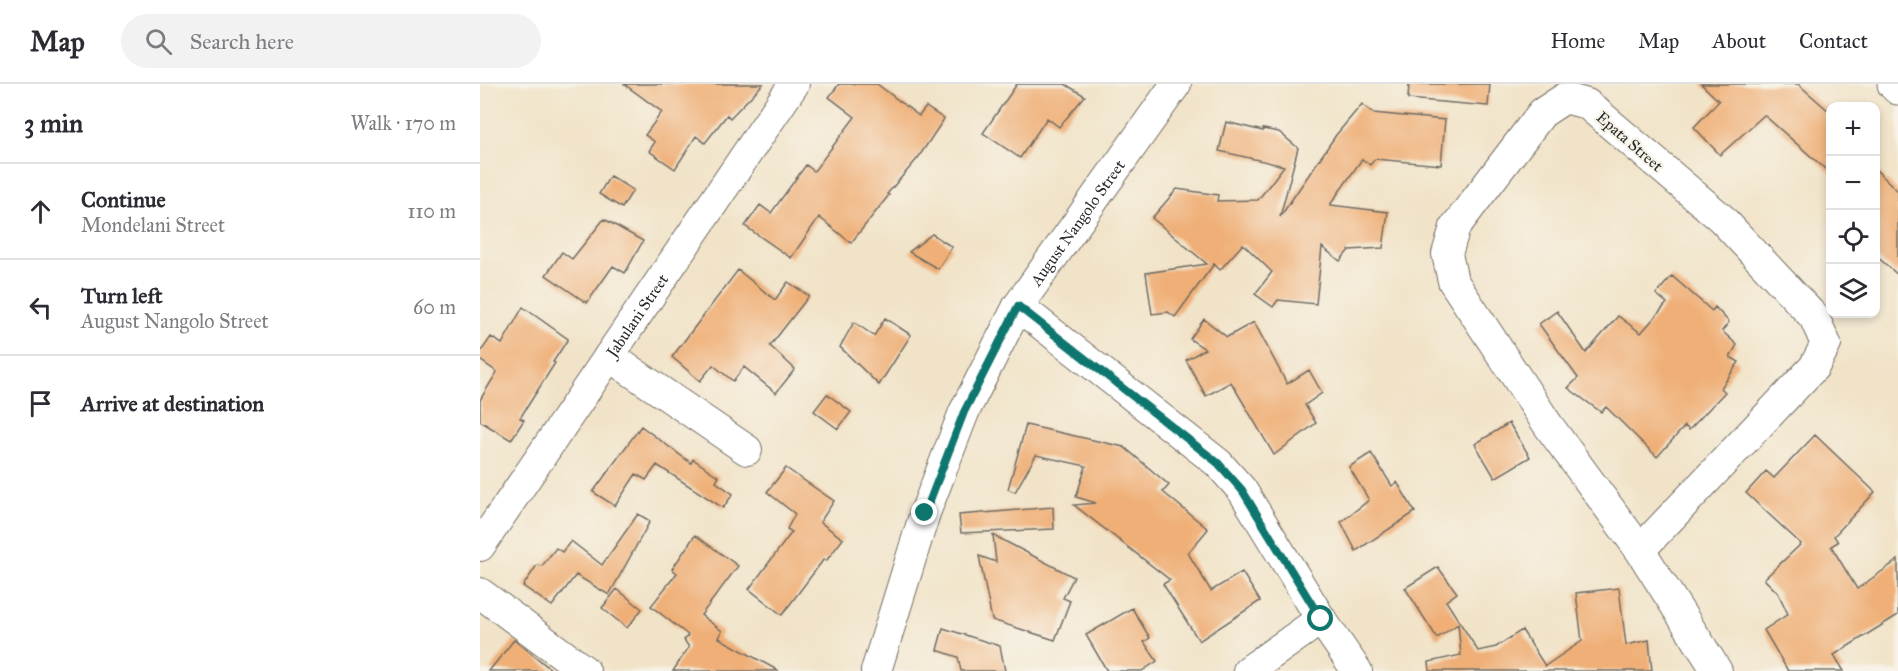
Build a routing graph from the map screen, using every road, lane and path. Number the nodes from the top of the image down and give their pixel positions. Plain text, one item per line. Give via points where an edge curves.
1 (794, 84) edge
2 (1176, 84) edge
3 (1894, 84) edge
4 (1898, 88) edge
5 (1018, 306) junction
6 (609, 356) junction
7 (747, 450) dead end
8 (480, 546) edge
9 (1640, 550) junction
10 (480, 593) edge
11 (1321, 619) junction
12 (585, 671) edge
13 (876, 671) edge
14 (1248, 671) edge
15 (1357, 671) edge
16 (1717, 671) edge

1 - 6 street, Jabulani Street
2 - 5 street, August Nangolo Street
3 - 4 street
5 - 11 street via 1218,463 1242,490
5 - 13 street, August Nangolo Street via 960,423 925,513
6 - 7 street
6 - 8 street, Jabulani Street
9 - 9 street, Epata Street via 1814,367 1826,344 1814,317 1721,218 1587,104 1564,98 1542,113 1462,217 1447,254 1453,281 1548,425
9 - 16 street, Epata Street
10 - 12 street
11 - 14 street
11 - 15 street

